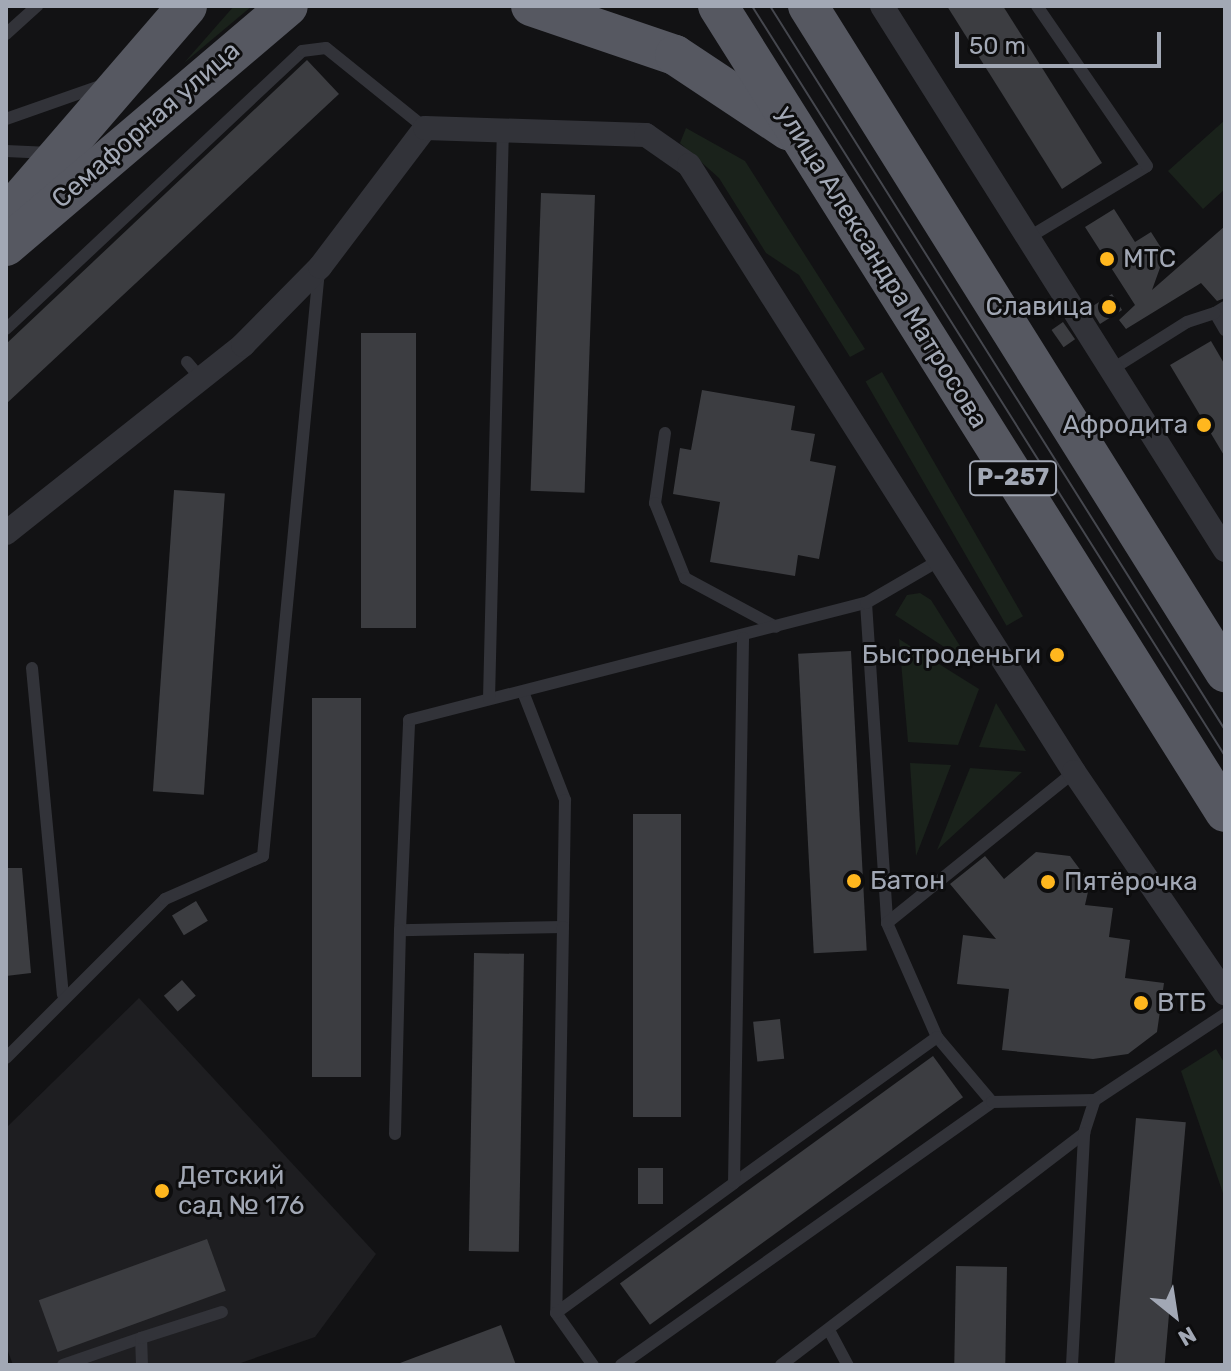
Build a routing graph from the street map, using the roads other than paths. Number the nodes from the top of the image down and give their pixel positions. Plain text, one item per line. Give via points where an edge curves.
1 (37, 6) edge
2 (187, 6) edge
3 (288, 6) edge
4 (531, 6) edge
5 (718, 6) edge
6 (808, 6) edge
7 (882, 6) edge
8 (1037, 6) edge
9 (6, 34) edge
10 (125, 77) junction
11 (6, 119) edge
12 (425, 128) junction
13 (503, 128) junction
14 (804, 141) junction
15 (6, 151) edge
16 (57, 154) junction
17 (6, 216) edge
18 (1031, 236) junction
19 (6, 246) edge
20 (320, 267) junction
21 (1220, 310) edge
22 (6, 329) edge
23 (1225, 330) edge
24 (187, 362) dead end
25 (1114, 368) junction
26 (203, 382) junction
27 (665, 433) dead end
28 (6, 533) edge
29 (1225, 550) edge
30 (940, 560) junction
31 (866, 603) junction
32 (776, 627) junction
33 (743, 638) junction
34 (32, 668) dead end
35 (1225, 672) edge
36 (523, 692) junction
37 (489, 699) junction
38 (1074, 772) junction
39 (1225, 812) edge
40 (887, 923) junction
41 (563, 927) junction
42 (400, 930) junction
43 (1225, 993) edge
44 (63, 995) junction
45 (1225, 1014) edge
46 (937, 1037) junction
47 (6, 1058) edge
48 (1095, 1100) junction
49 (992, 1102) junction
50 (1084, 1133) junction
51 (395, 1134) dead end
52 (734, 1183) junction
53 (222, 1312) dead end
54 (556, 1313) junction
55 (829, 1330) junction
56 (141, 1338) junction
57 (63, 1365) edge
58 (142, 1365) edge
59 (593, 1365) edge
60 (621, 1365) edge
61 (781, 1365) edge
62 (848, 1365) edge
63 (1072, 1365) edge

1 - 9 lane
2 - 10 highway, Семафорная улица
3 - 19 highway, Семафорная улица
4 - 14 highway via 675,55
5 - 14 highway, улица Александра Матросова / Р-257
6 - 35 highway, Р-257
7 - 18 street
8 - 18 lane via 1147,166
10 - 11 lane
10 - 16 highway, Семафорная улица
12 - 13 street
12 - 20 street
12 - 22 lane via 326,48 302,51
13 - 30 street via 622,129 646,135 689,165
13 - 37 lane
14 - 39 highway, улица Александра Матросова / Р-257
15 - 16 lane
16 - 17 highway, Семафорная улица
18 - 25 street
20 - 26 street
20 - 44 lane via 263,856 165,899
21 - 23 lane
21 - 25 lane via 1187,322
24 - 26 lane
25 - 29 street
26 - 28 street
27 - 32 lane via 655,503 685,578
30 - 31 lane
30 - 38 street
31 - 32 lane
31 - 40 lane
32 - 33 lane
33 - 36 lane
33 - 52 lane
34 - 44 lane
36 - 37 lane
36 - 41 lane via 565,800
37 - 42 lane via 409,720
38 - 40 lane
38 - 43 street
40 - 46 lane
41 - 42 lane
41 - 54 lane
42 - 51 lane
44 - 47 lane
45 - 48 lane
46 - 49 lane
46 - 52 lane
48 - 49 lane
48 - 50 lane
49 - 60 lane
50 - 55 lane
50 - 63 lane
52 - 54 lane
53 - 56 lane
54 - 59 lane
55 - 61 lane
55 - 62 lane
56 - 57 lane
56 - 58 lane

